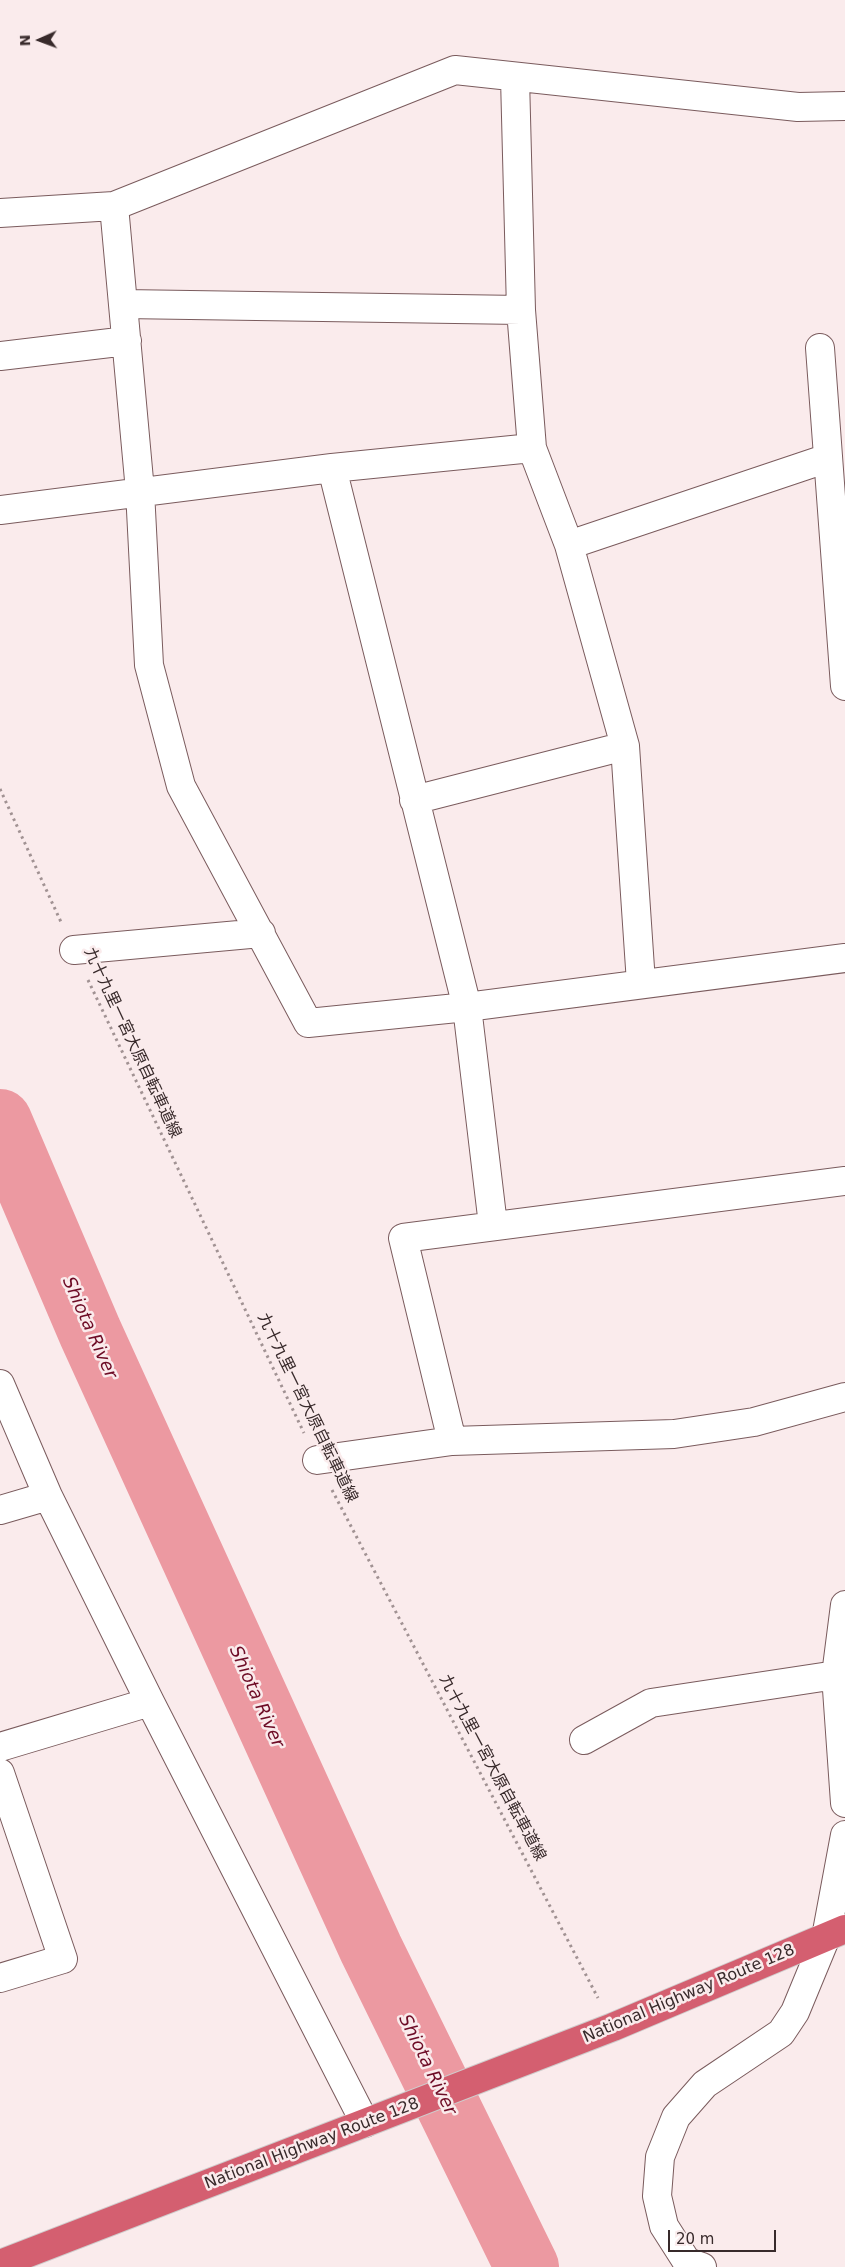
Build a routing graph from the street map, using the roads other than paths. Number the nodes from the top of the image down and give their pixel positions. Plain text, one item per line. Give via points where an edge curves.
1 (515, 78) junction
2 (845, 106) edge
3 (114, 206) junction
4 (0, 213) edge
5 (124, 304) junction
6 (521, 310) junction
7 (127, 341) junction
8 (820, 348) dead end
9 (0, 356) edge
10 (532, 448) junction
11 (828, 458) junction
12 (332, 468) junction
13 (140, 491) junction
14 (0, 510) edge
15 (569, 545) junction
16 (843, 623) edge
17 (845, 686) edge
18 (625, 746) junction
19 (414, 800) junction
20 (261, 933) junction
21 (74, 950) road end
22 (845, 958) edge
23 (641, 983) junction
24 (467, 1007) junction
25 (845, 1181) edge
26 (493, 1226) junction
27 (0, 1384) edge
28 (845, 1397) edge
29 (452, 1441) junction
30 (317, 1460) road end
31 (48, 1496) junction
32 (0, 1510) edge
33 (845, 1605) edge
34 (840, 1675) edge
35 (150, 1702) junction
36 (584, 1740) dead end
37 (0, 1747) edge
38 (0, 1773) edge
39 (845, 1803) edge
40 (845, 1835) edge
41 (836, 1933) edge
42 (0, 1978) edge
43 (365, 2123) junction
44 (0, 2264) edge
45 (702, 2267) edge

1 - 2 street via 798,107
1 - 3 street via 456,70
1 - 6 street
3 - 4 street
3 - 5 street
5 - 6 street
5 - 7 street
6 - 10 street
7 - 9 street
7 - 13 street
8 - 11 street
10 - 12 street
10 - 15 street
11 - 15 street
11 - 16 street
12 - 13 street
12 - 19 street
13 - 14 street
13 - 20 street via 149,665 181,786
15 - 18 street
16 - 17 street
18 - 19 street
18 - 23 street
19 - 24 street
20 - 21 street
20 - 24 street via 308,1023
22 - 23 street
23 - 24 street
24 - 26 street
25 - 26 street
26 - 29 street via 403,1238
27 - 31 street
28 - 29 street via 754,1422 674,1434
29 - 30 street
31 - 32 street
31 - 35 street
33 - 34 street
34 - 36 street via 651,1703
34 - 39 street
35 - 37 street
35 - 43 street
38 - 42 street via 62,1959
40 - 41 street
41 - 43 highway, National Highway Route 128 via 613,2027
41 - 45 street via 796,2012 781,2034 705,2084 676,2117 660,2157 658,2196 664,2226 687,2262
43 - 44 highway, National Highway Route 128

